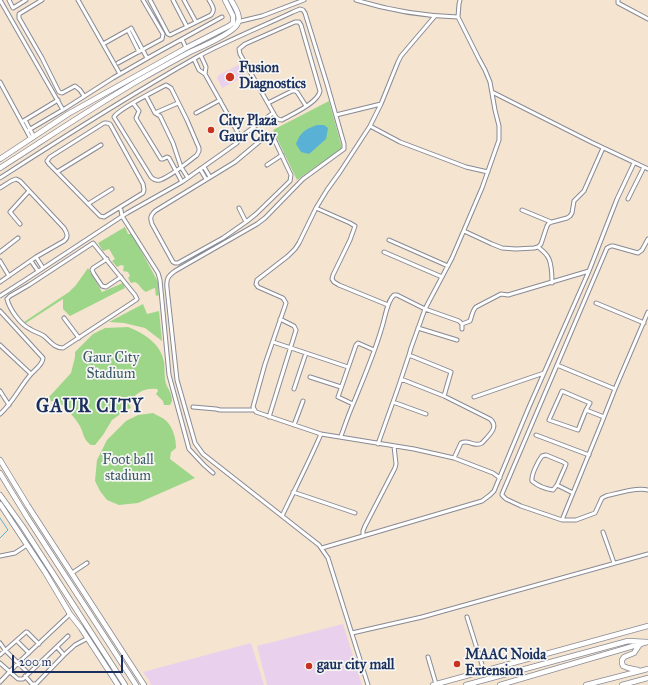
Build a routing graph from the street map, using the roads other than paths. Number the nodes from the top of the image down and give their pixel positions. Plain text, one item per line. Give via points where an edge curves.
1 (0, 0) edge
2 (9, 0) edge
3 (26, 0) edge
4 (42, 0) edge
5 (78, 0) edge
6 (143, 0) edge
7 (150, 0) edge
8 (173, 0) edge
9 (184, 0) edge
10 (209, 0) edge
11 (225, 0) edge
12 (231, 0) edge
13 (303, 0) edge
14 (356, 0) edge
15 (460, 0) edge
16 (618, 0) edge
17 (303, 10) junction
18 (435, 16) junction
19 (222, 17) dead end
20 (458, 17) junction
21 (648, 19) edge
22 (196, 22) junction
23 (233, 22) junction
24 (239, 22) junction
25 (188, 27) junction
26 (223, 30) junction
27 (223, 36) junction
28 (182, 39) junction
29 (226, 43) junction
30 (103, 44) junction
31 (149, 47) junction
32 (186, 48) junction
33 (141, 51) junction
34 (153, 55) junction
35 (201, 56) junction
36 (147, 58) junction
37 (194, 59) junction
38 (118, 63) dead end
39 (120, 74) junction
40 (205, 74) junction
41 (0, 82) edge
42 (492, 92) junction
43 (84, 96) junction
44 (146, 96) junction
45 (58, 100) junction
46 (220, 100) junction
47 (133, 103) junction
48 (178, 103) junction
49 (268, 103) junction
50 (381, 104) junction
51 (306, 106) junction
52 (64, 110) junction
53 (155, 113) junction
54 (196, 113) dead end
55 (273, 113) junction
56 (336, 115) junction
57 (23, 121) junction
58 (370, 126) junction
59 (28, 130) junction
60 (33, 138) junction
61 (239, 138) junction
62 (101, 146) dead end
63 (602, 148) junction
64 (344, 149) junction
65 (282, 155) junction
66 (348, 158) junction
67 (0, 159) edge
68 (634, 163) junction
69 (267, 165) dead end
70 (181, 167) junction
71 (204, 167) junction
72 (644, 167) junction
73 (0, 168) edge
74 (200, 169) junction
75 (648, 169) edge
76 (176, 171) junction
77 (57, 172) junction
78 (488, 172) junction
79 (210, 177) junction
80 (0, 178) edge
81 (188, 178) junction
82 (206, 179) junction
83 (182, 182) junction
84 (0, 188) edge
85 (112, 189) dead end
86 (29, 191) junction
87 (628, 199) dead end
88 (88, 204) junction
89 (123, 205) junction
90 (119, 208) junction
91 (239, 208) dead end
92 (316, 208) junction
93 (522, 210) dead end
94 (127, 213) junction
95 (122, 216) junction
96 (246, 222) junction
97 (551, 222) junction
98 (20, 224) dead end
99 (464, 231) junction
100 (18, 238) dead end
101 (648, 239) edge
102 (389, 240) dead end
103 (538, 246) junction
104 (0, 252) edge
105 (384, 252) dead end
106 (36, 257) junction
107 (107, 259) junction
108 (31, 261) junction
109 (0, 262) edge
110 (46, 266) junction
111 (448, 266) junction
112 (52, 269) junction
113 (38, 271) junction
114 (589, 271) junction
115 (49, 272) junction
116 (9, 276) junction
117 (121, 277) junction
118 (442, 277) junction
119 (0, 282) edge
120 (552, 282) junction
121 (0, 296) edge
122 (596, 303) dead end
123 (388, 304) junction
124 (424, 309) junction
125 (0, 311) edge
126 (648, 312) edge
127 (64, 318) dead end
128 (280, 319) junction
129 (644, 323) junction
130 (462, 324) junction
131 (418, 328) junction
132 (462, 330) dead end
133 (79, 338) junction
134 (457, 340) dead end
135 (273, 342) junction
136 (0, 345) edge
137 (290, 348) junction
138 (374, 350) junction
139 (306, 353) junction
140 (409, 355) junction
141 (557, 365) junction
142 (348, 367) junction
143 (544, 373) junction
144 (31, 374) junction
145 (310, 377) dead end
146 (401, 379) junction
147 (341, 387) junction
148 (294, 389) dead end
149 (615, 389) junction
150 (0, 391) edge
151 (444, 396) junction
152 (474, 397) dead end
153 (303, 401) dead end
154 (393, 402) junction
155 (353, 404) junction
156 (9, 405) junction
157 (194, 407) dead end
158 (254, 410) junction
159 (586, 410) junction
160 (0, 414) edge
161 (426, 414) dead end
162 (269, 417) junction
163 (604, 417) junction
164 (294, 425) junction
165 (321, 434) junction
166 (536, 435) dead end
167 (341, 436) junction
168 (378, 444) junction
169 (394, 446) junction
170 (589, 455) junction
171 (454, 458) junction
172 (0, 460) edge
173 (0, 473) edge
174 (213, 473) dead end
175 (500, 478) junction
176 (557, 485) junction
177 (648, 490) edge
178 (293, 492) junction
179 (573, 493) junction
180 (0, 495) edge
181 (0, 504) edge
182 (354, 513) dead end
183 (282, 516) junction
184 (562, 520) junction
185 (17, 524) junction
186 (603, 532) dead end
187 (362, 536) junction
188 (28, 545) junction
189 (55, 547) junction
190 (322, 548) junction
191 (49, 550) junction
192 (648, 554) edge
193 (0, 556) edge
194 (87, 563) dead end
195 (614, 563) junction
196 (72, 573) junction
197 (70, 614) junction
198 (467, 617) dead end
199 (648, 626) edge
200 (352, 633) junction
201 (68, 636) dead end
202 (88, 638) junction
203 (17, 641) junction
204 (648, 642) edge
205 (0, 643) edge
206 (38, 644) junction
207 (640, 644) junction
208 (57, 647) junction
209 (5, 650) junction
210 (29, 653) junction
211 (0, 655) edge
212 (64, 655) junction
213 (428, 657) dead end
214 (18, 663) junction
215 (0, 664) edge
216 (648, 669) edge
217 (642, 670) junction
218 (484, 671) junction
219 (9, 672) junction
220 (28, 673) junction
221 (25, 676) junction
222 (648, 678) edge
223 (0, 682) edge
224 (135, 683) edge
225 (434, 684) edge
226 (118, 685) edge
227 (125, 685) edge
228 (143, 685) edge
229 (368, 685) edge
230 (466, 685) edge
231 (500, 685) edge
232 (586, 685) edge
233 (622, 685) edge

1 - 45 street
2 - 3 street via 13,8
4 - 43 street via 18,16 59,92 75,86
5 - 30 street
6 - 31 street via 163,34 162,39
7 - 25 street via 168,34 173,35
8 - 25 street
9 - 22 street
10 - 22 street via 213,13
11 - 23 street via 233,16
12 - 24 street
13 - 17 street
13 - 24 street
14 - 18 street
15 - 20 street
16 - 21 street via 618,3
17 - 29 street via 293,12
17 - 56 street
18 - 20 street
18 - 50 street via 401,56
19 - 28 street
20 - 42 street via 485,70
22 - 25 street
23 - 24 street
23 - 26 street
24 - 27 street
26 - 27 street
26 - 32 street
27 - 29 street
27 - 73 street via 142,78
28 - 32 street
28 - 34 street
29 - 35 street
30 - 33 street via 131,28
30 - 39 street
31 - 33 street
31 - 34 street
32 - 60 street via 68,114
33 - 36 street
33 - 38 street
34 - 36 street
35 - 37 street
35 - 40 street via 206,67
36 - 39 street
37 - 40 street via 199,70
37 - 80 street via 128,97
39 - 43 street
40 - 46 street
41 - 57 street
42 - 63 street
42 - 78 street via 499,126 499,140
43 - 52 street
44 - 47 street
44 - 48 street via 166,85 171,88
44 - 53 street
45 - 52 street
45 - 57 street
46 - 54 street
46 - 61 street
47 - 76 street via 139,112 137,120 161,159 169,158
47 - 76 street via 114,117 151,177 153,180 159,180
48 - 53 street
48 - 70 street via 199,148 196,155
49 - 51 street via 295,91
49 - 51 street via 239,49 245,44 299,22 320,91
49 - 55 street
50 - 56 street
50 - 58 street
51 - 55 street via 282,120
52 - 59 street
53 - 70 street via 160,116
55 - 61 street
56 - 64 street
57 - 59 street
58 - 66 street
58 - 78 street via 400,142 466,167
59 - 60 street
60 - 67 street
61 - 71 street via 235,145
62 - 77 street
63 - 68 street
63 - 97 street via 584,191 574,201 570,216
64 - 66 street
64 - 183 street via 303,179 257,224 175,271 168,276 166,282 177,380 195,443 203,454
65 - 69 street
65 - 79 street via 273,137 266,136 235,162
65 - 96 street via 291,175 290,181
66 - 92 street
68 - 72 street
68 - 114 street
70 - 76 street
70 - 81 street
71 - 74 street
71 - 79 street
72 - 75 street
72 - 87 street
74 - 81 street
74 - 82 street
76 - 83 street
77 - 88 street
77 - 89 street via 47,161 50,157 104,123 110,124 144,188 143,193
78 - 99 street
79 - 82 street
81 - 83 street
82 - 96 street via 155,211 150,218 173,262 178,263
83 - 94 street
84 - 86 street via 16,179
85 - 88 street
86 - 98 street via 10,212
86 - 106 street via 68,235 64,241
88 - 90 street via 102,217
89 - 90 street
89 - 94 street
90 - 95 street
91 - 96 street
92 - 123 street via 354,226 333,275 334,282
92 - 128 street via 295,249 257,280 258,287 285,300
93 - 97 street
94 - 95 street
95 - 110 street
95 - 174 street via 158,273 169,376 190,449
97 - 103 street
99 - 103 street via 502,248
99 - 111 street
100 - 104 street
101 - 141 street via 638,253 612,246 608,248
102 - 111 street
103 - 120 street via 551,264
105 - 118 street
106 - 108 street
106 - 110 street
107 - 112 street via 94,243
107 - 117 street
107 - 117 street via 92,270 102,286 106,287
108 - 113 street
108 - 116 street
109 - 116 street
110 - 112 street
110 - 113 street
110 - 115 street
111 - 118 street
112 - 115 street
113 - 121 street
114 - 120 street
114 - 143 street
115 - 133 street via 10,296 7,299 8,304 23,326 42,335 57,347 63,348
116 - 119 street
117 - 133 street via 137,297 136,300
118 - 124 street
120 - 130 street via 508,295 501,294 474,309 470,321
122 - 129 street
123 - 124 street via 391,297 397,295
123 - 138 street
124 - 130 street
124 - 131 street
125 - 144 street via 43,358 42,363
126 - 129 street
127 - 133 street
128 - 135 street
128 - 137 street via 294,326 296,330
129 - 149 street
130 - 132 street
131 - 134 street
131 - 140 street
135 - 137 street
135 - 158 street
136 - 144 street
137 - 139 street
137 - 162 street
138 - 142 street via 357,344
138 - 155 street
139 - 142 street
139 - 148 street
140 - 146 street
140 - 151 street via 451,372
141 - 149 street
141 - 184 street via 502,494 506,499 522,506
142 - 147 street
143 - 152 street
143 - 175 street
144 - 156 street
145 - 147 street
146 - 151 street
146 - 154 street
147 - 155 street via 338,397
149 - 163 street
150 - 156 street
151 - 171 street via 490,419 495,425 494,430 480,445 466,441 461,443
153 - 164 street
154 - 161 street
154 - 168 street
155 - 167 street
156 - 160 street
157 - 158 street
158 - 162 street
159 - 159 street via 590,403 562,391 549,420 578,430
159 - 163 street
162 - 164 street
163 - 170 street
164 - 165 street
165 - 167 street
165 - 178 street
166 - 170 street
167 - 168 street
168 - 169 street
169 - 171 street
169 - 187 street via 395,468
170 - 179 street
171 - 175 street
172 - 189 street
173 - 191 street
175 - 187 street via 494,491 482,501
176 - 176 street via 566,464 546,455 542,456 532,481 553,490
176 - 179 street
177 - 184 street via 606,496 602,498 595,513 576,520
178 - 182 street
178 - 183 street
179 - 184 street
180 - 185 street via 15,515
181 - 185 street
183 - 190 street
185 - 188 street
185 - 227 street
186 - 195 street
187 - 190 street
188 - 193 street via 15,553
188 - 197 street
189 - 191 street
189 - 196 street
190 - 200 street via 328,558
191 - 224 street
192 - 195 street
194 - 196 street
195 - 200 street via 422,617
196 - 228 street
197 - 202 street
197 - 206 street
198 - 218 street
199 - 218 street
200 - 229 street
201 - 208 street
202 - 212 street
202 - 226 street
203 - 206 street via 27,632
203 - 209 street
203 - 210 street
204 - 207 street
204 - 230 street via 628,641
205 - 209 street
206 - 210 street
207 - 217 street via 634,653 624,657 622,664 628,668
207 - 231 street
208 - 212 street
208 - 220 street
209 - 211 street
209 - 214 street
210 - 214 street
212 - 221 street via 36,684 32,684
213 - 225 street
214 - 219 street
214 - 220 street
215 - 219 street
216 - 217 street
217 - 232 street
218 - 225 street
219 - 221 street via 18,680
219 - 223 street
220 - 221 street
222 - 233 street
224 - 228 street

